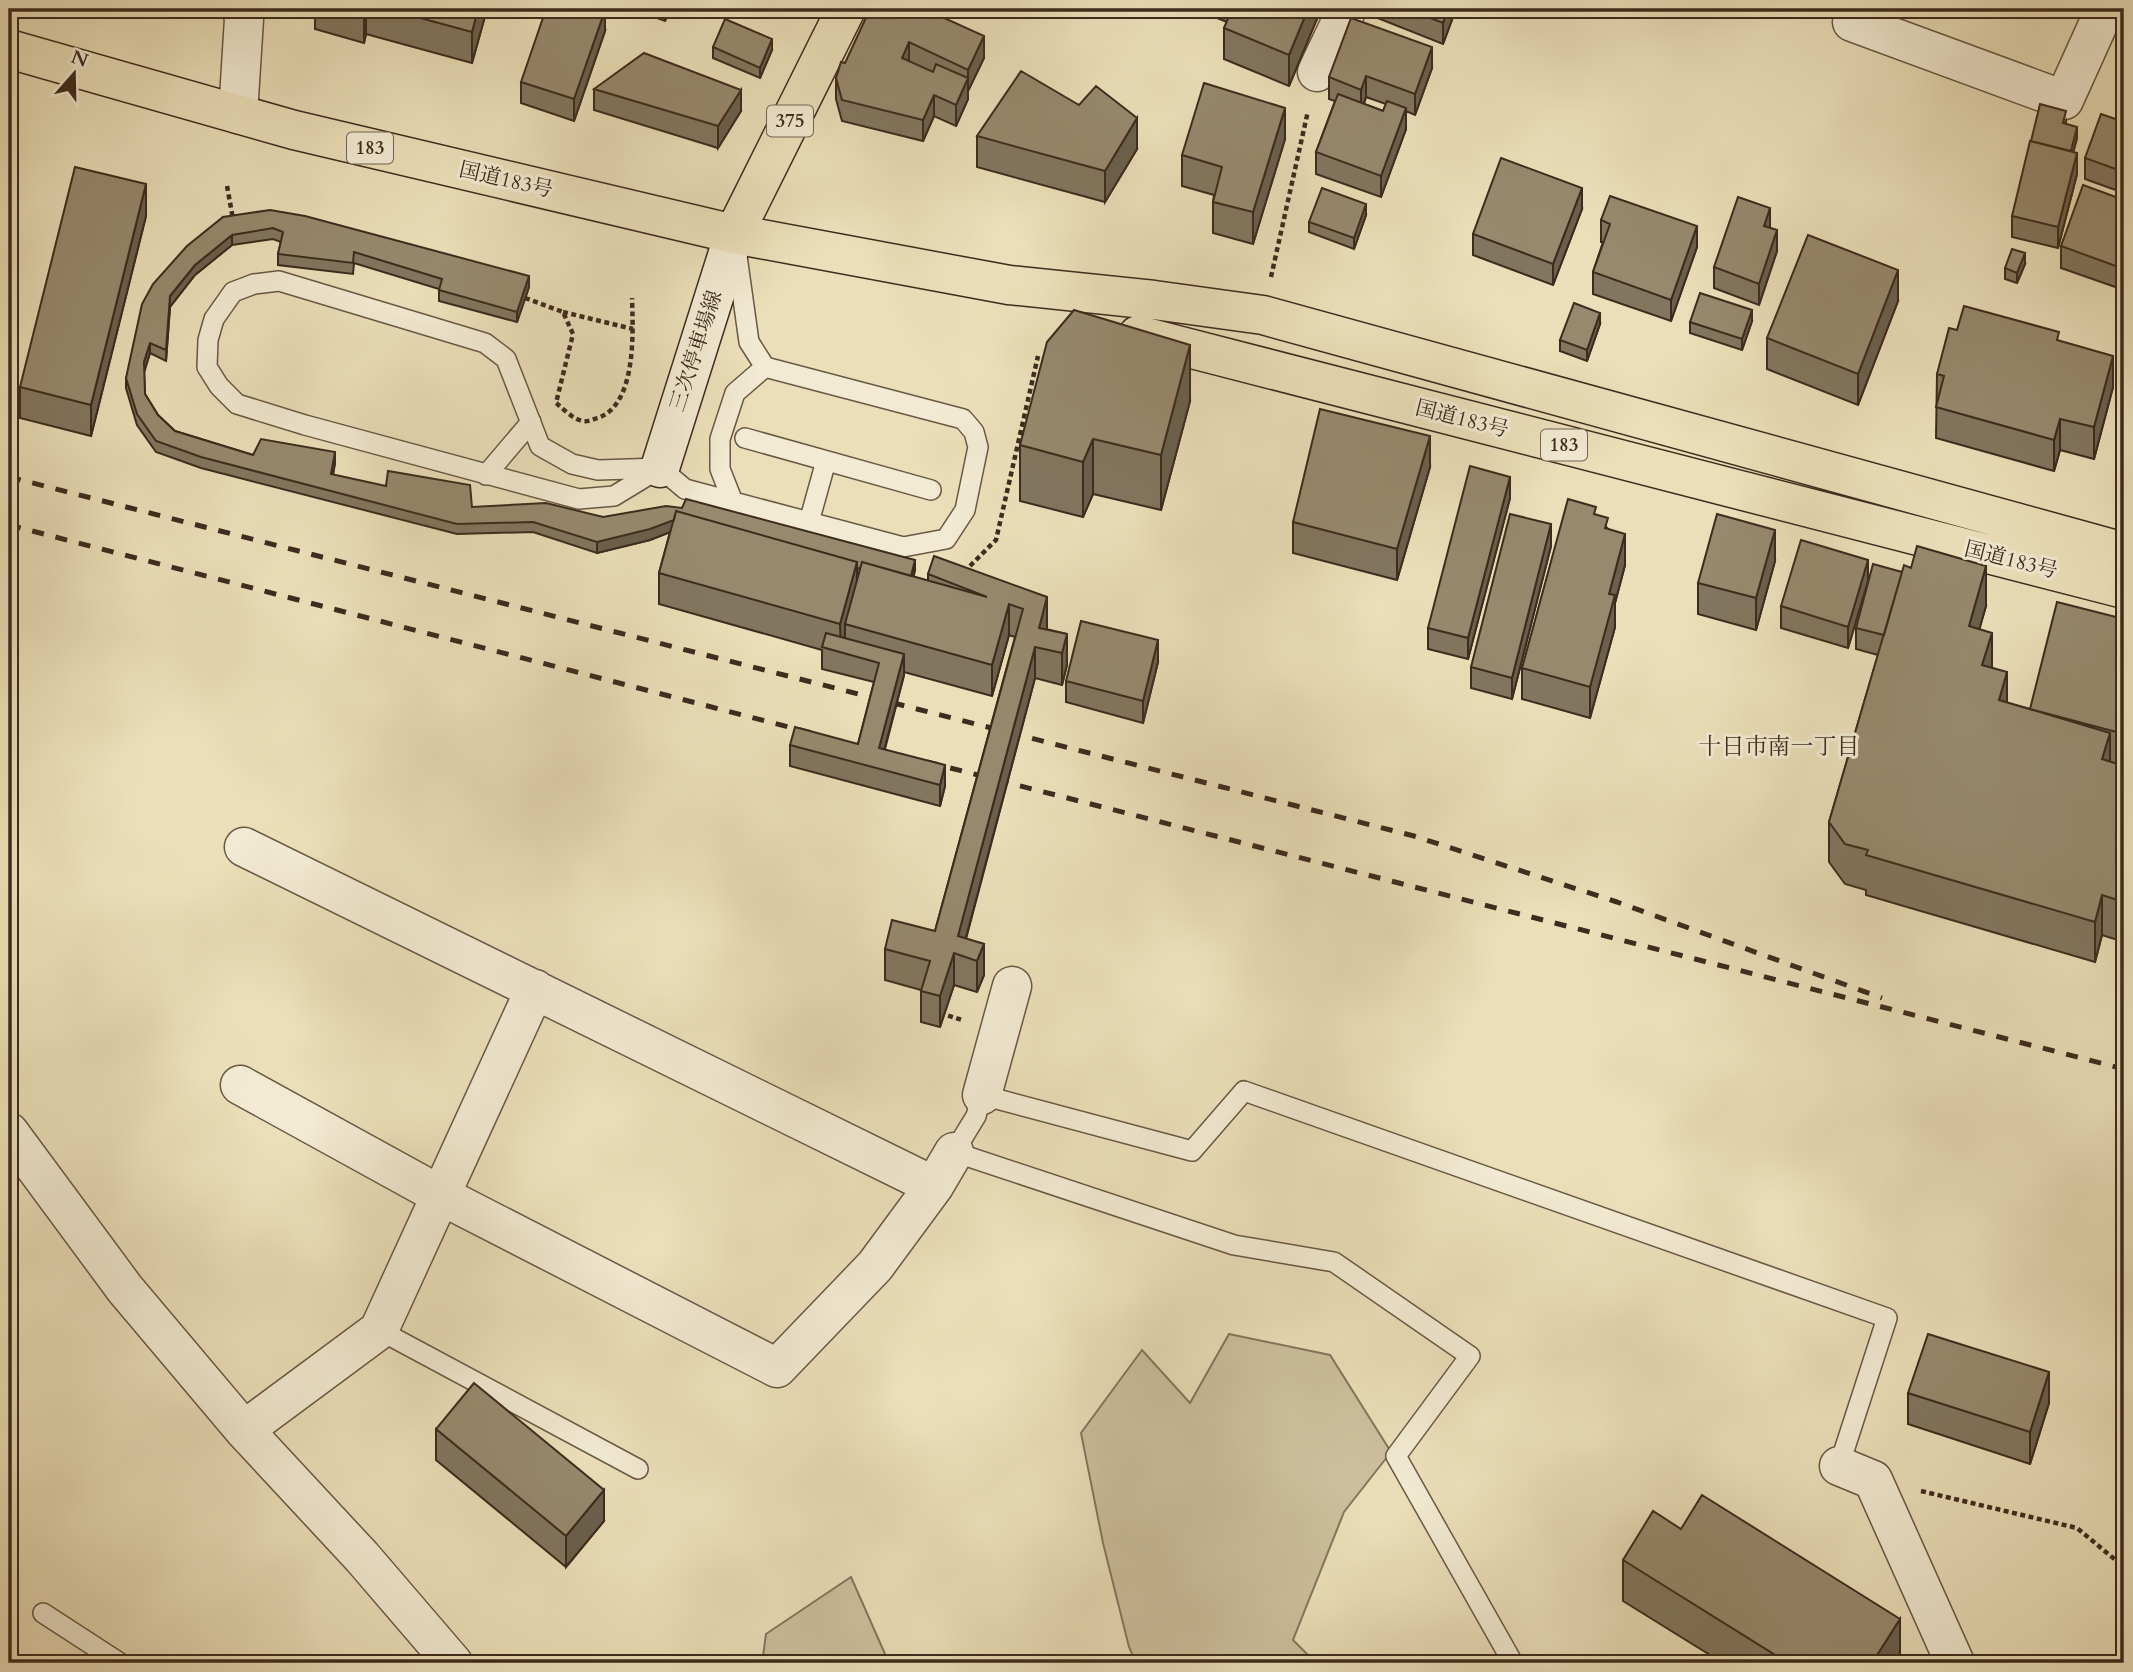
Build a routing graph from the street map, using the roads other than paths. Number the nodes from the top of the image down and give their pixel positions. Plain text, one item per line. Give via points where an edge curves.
1 (242, 9) edge
2 (846, 9) edge
3 (1347, 9) edge
4 (2105, 9) edge
5 (1852, 22) dead end
6 (9, 49) edge
7 (1317, 72) road end
8 (238, 114) junction
9 (734, 234) junction
10 (1009, 285) junction
11 (765, 367) junction
12 (531, 422) junction
13 (745, 438) dead end
14 (826, 461) junction
15 (660, 468) junction
16 (486, 475) junction
17 (931, 490) dead end
18 (733, 502) junction
19 (809, 522) junction
20 (2124, 552) edge
21 (2124, 589) edge
22 (244, 847) dead end
23 (1012, 986) dead end
24 (536, 989) junction
25 (240, 1085) dead end
26 (982, 1095) junction
27 (9, 1132) edge
28 (954, 1152) junction
29 (934, 1186) junction
30 (440, 1195) junction
31 (379, 1330) junction
32 (244, 1430) junction
33 (638, 1469) dead end
34 (1856, 1473) joint
35 (43, 1613) dead end
36 (120, 1663) edge
37 (453, 1663) edge
38 (1513, 1663) edge
39 (1955, 1663) edge

1 - 8 street
2 - 9 highway, 375
3 - 7 street
4 - 5 street via 2064,100
6 - 8 highway, 国道183号 / 183
8 - 9 highway, 国道183号 / 183
9 - 10 highway, 国道183号 / 183
9 - 11 lane via 749,342
9 - 15 street, 三次停車場線
10 - 20 highway, 国道183号 / 183 via 1263,315
10 - 21 highway, 国道183号 / 183 via 1126,332
11 - 18 lane via 734,393 720,439 720,469
11 - 19 lane via 963,419 974,432 978,447 965,510 946,539 903,547
12 - 15 lane via 540,446 572,464 598,470
12 - 16 lane
12 - 16 lane via 506,359 485,343 279,281 233,292 214,319 207,367 237,404
13 - 14 lane
14 - 17 lane
14 - 19 lane
15 - 16 lane via 614,496 579,499
15 - 18 lane via 685,489
18 - 19 lane
22 - 24 street
23 - 26 street
24 - 29 street
24 - 30 street
25 - 30 street
26 - 28 lane via 976,1116
26 - 34 lane via 1192,1152 1244,1091 1887,1318
27 - 32 street via 125,1289
28 - 29 street
28 - 38 lane via 1234,1245 1334,1262 1470,1356 1396,1456
29 - 30 street via 875,1266 777,1368
30 - 31 street
31 - 32 street
31 - 33 lane
32 - 37 street
34 - 39 street
35 - 36 lane

